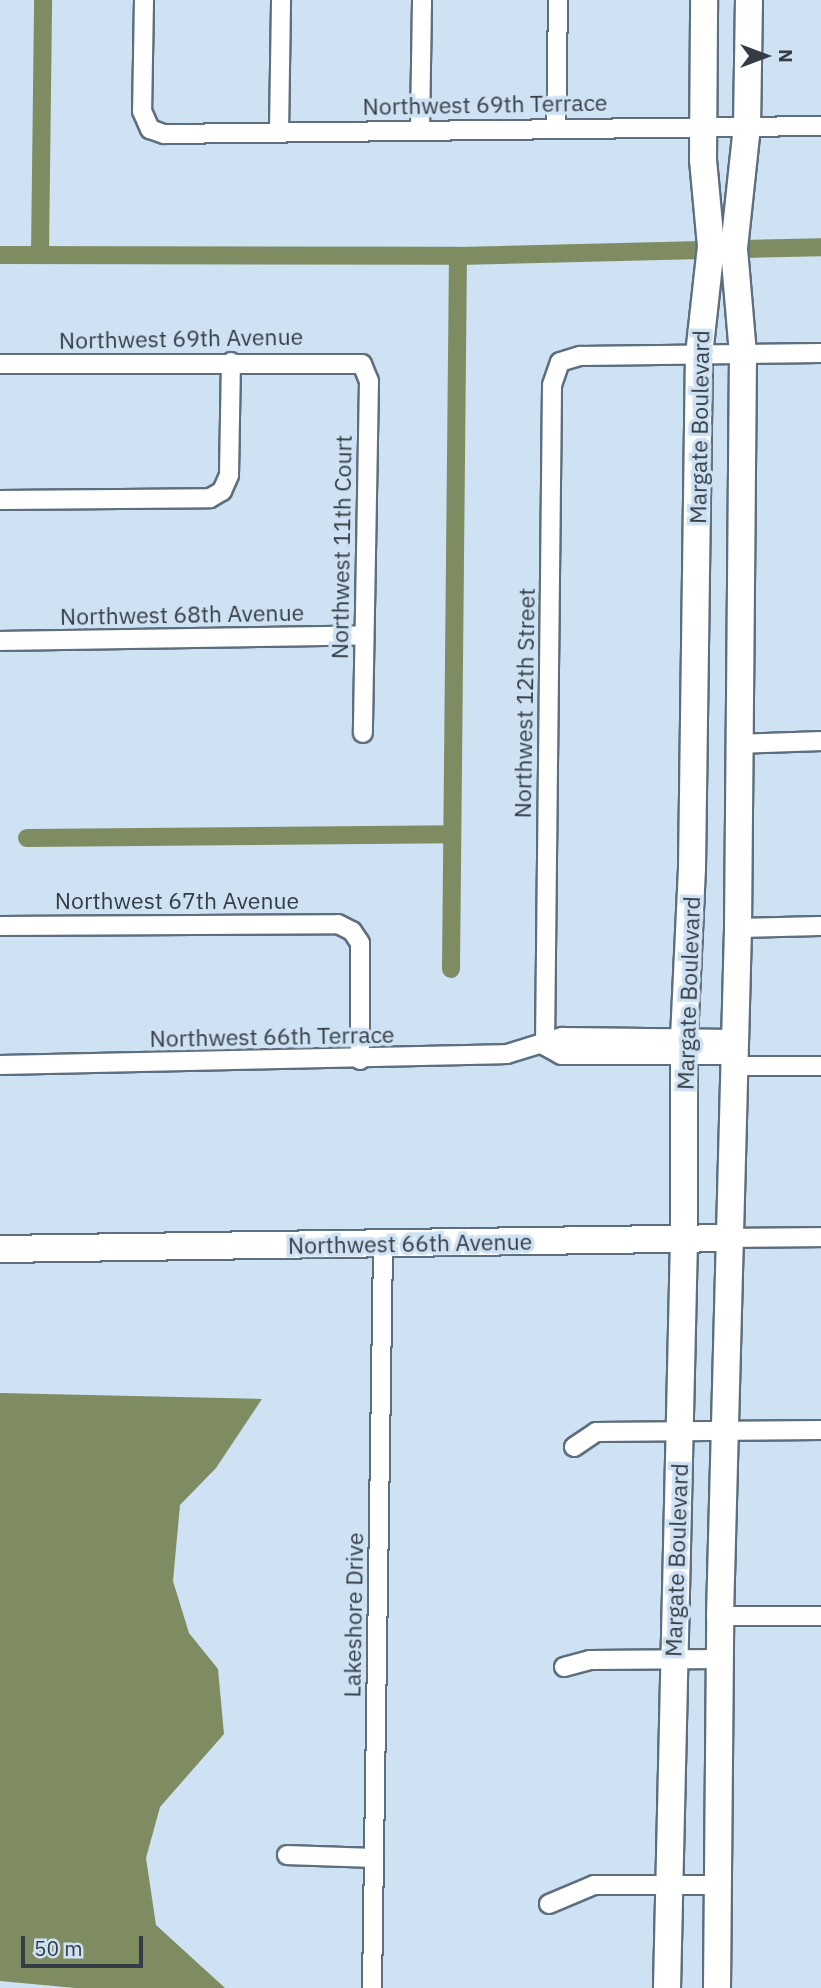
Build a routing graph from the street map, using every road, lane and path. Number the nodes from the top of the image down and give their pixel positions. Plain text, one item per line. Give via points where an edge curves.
1 (144, 0) edge
2 (281, 0) edge
3 (422, 0) edge
4 (558, 0) edge
5 (704, 0) edge
6 (748, 0) edge
7 (704, 125) junction
8 (821, 126) edge
9 (747, 127) junction
10 (421, 129) junction
11 (556, 129) junction
12 (279, 131) junction
13 (723, 233) junction
14 (722, 263) junction
15 (821, 353) edge
16 (743, 354) junction
17 (698, 355) junction
18 (231, 362) junction
19 (362, 364) joint
20 (0, 365) edge
21 (0, 500) edge
22 (364, 635) junction
23 (0, 641) edge
24 (363, 733) dead end
25 (821, 741) edge
26 (737, 744) junction
27 (0, 926) edge
28 (821, 926) edge
29 (738, 928) junction
30 (545, 1046) junction
31 (684, 1046) junction
32 (734, 1054) junction
33 (360, 1060) junction
34 (0, 1065) edge
35 (821, 1066) edge
36 (821, 1237) edge
37 (730, 1238) junction
38 (684, 1239) junction
39 (383, 1243) junction
40 (0, 1249) edge
41 (821, 1430) edge
42 (680, 1432) junction
43 (726, 1432) junction
44 (574, 1447) dead end
45 (720, 1616) junction
46 (821, 1616) edge
47 (720, 1659) junction
48 (672, 1660) junction
49 (564, 1667) dead end
50 (288, 1855) dead end
51 (374, 1858) junction
52 (716, 1885) junction
53 (668, 1886) junction
54 (549, 1905) dead end
55 (372, 1988) edge
56 (667, 1988) edge
57 (717, 1988) edge

1 - 12 street, Northwest 69th Terrace via 142,111 150,129 164,134
2 - 12 street
3 - 10 street
4 - 11 street
5 - 7 street, Margate Boulevard
6 - 9 street, Margate Boulevard
7 - 9 street, Northwest 69th Terrace
7 - 11 street, Northwest 69th Terrace
7 - 13 street, Margate Boulevard
8 - 9 street, Northwest 69th Terrace
9 - 13 street, Margate Boulevard
10 - 11 street, Northwest 69th Terrace
10 - 12 street, Northwest 69th Terrace
13 - 14 street, Margate Boulevard
14 - 16 street, Margate Boulevard
14 - 17 street, Margate Boulevard
15 - 16 street
16 - 17 street
16 - 26 street, Margate Boulevard
17 - 30 street, Northwest 12th Street via 580,356 560,362 552,385
17 - 31 street, Margate Boulevard via 692,867
18 - 19 street, Northwest 69th Avenue
18 - 20 street, Northwest 69th Avenue
18 - 21 street via 229,475 222,491 210,498
19 - 22 street, Northwest 11th Court via 369,381
22 - 23 street, Northwest 68th Avenue
22 - 24 street, Northwest 11th Court
25 - 26 street
26 - 29 street, Margate Boulevard
27 - 33 street, Northwest 67th Avenue via 338,924 352,931 360,943
28 - 29 street
29 - 32 street, Margate Boulevard
30 - 31 street, Northwest 66th Terrace via 562,1037
30 - 33 street, Northwest 66th Terrace via 507,1054
31 - 32 street, Northwest 66th Terrace
31 - 38 street, Margate Boulevard
32 - 35 street, Northwest 66th Terrace
32 - 37 street, Margate Boulevard
33 - 34 street, Northwest 66th Terrace
36 - 37 street, Northwest 66th Avenue
37 - 38 street, Northwest 66th Avenue
37 - 43 street, Margate Boulevard
38 - 39 street, Northwest 66th Avenue
38 - 42 street, Margate Boulevard
39 - 40 street, Northwest 66th Avenue
39 - 51 street, Lakeshore Drive
41 - 43 street
42 - 43 street
42 - 44 street via 596,1432
42 - 48 street, Margate Boulevard
43 - 45 street, Margate Boulevard
45 - 46 street
45 - 47 street, Margate Boulevard
47 - 48 street
47 - 52 street, Margate Boulevard
48 - 49 street via 590,1660
48 - 53 street, Margate Boulevard
50 - 51 street
51 - 55 street, Lakeshore Drive
52 - 53 street
52 - 57 street, Margate Boulevard
53 - 54 street via 594,1885
53 - 56 street, Margate Boulevard

